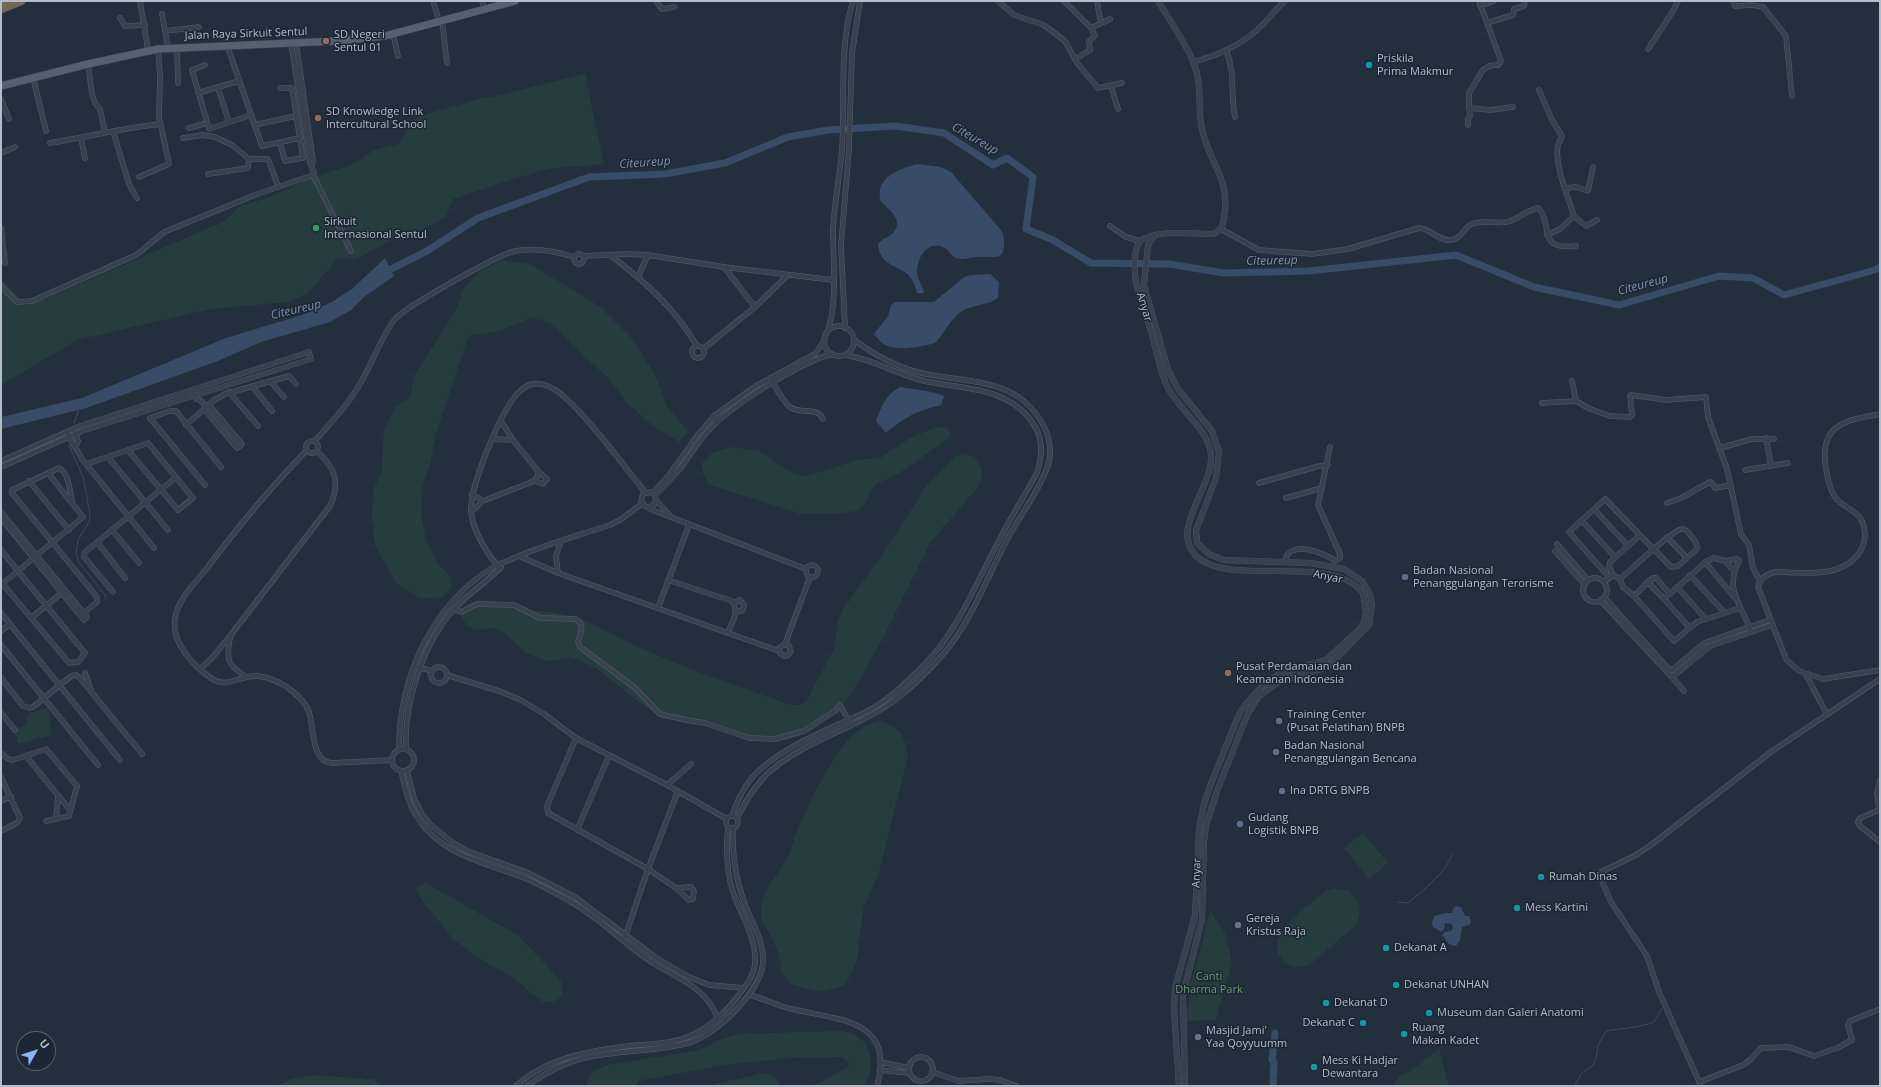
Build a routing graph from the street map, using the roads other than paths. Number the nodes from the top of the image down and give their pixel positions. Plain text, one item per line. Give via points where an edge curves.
1 (4, 1) edge
2 (21, 1) edge
3 (140, 1) edge
4 (433, 1) edge
5 (482, 1) edge
6 (515, 1) edge
7 (656, 1) edge
8 (853, 1) edge
9 (860, 1) edge
10 (998, 1) edge
11 (1064, 1) edge
12 (1097, 1) edge
13 (1158, 1) edge
14 (1285, 1) edge
15 (1494, 1) edge
16 (1525, 1) edge
17 (1678, 1) edge
18 (1733, 1) edge
19 (1, 2) edge
20 (1480, 4) edge
21 (674, 6) dead end
22 (1, 9) edge
23 (484, 9) junction
24 (162, 14) dead end
25 (120, 18) dead end
26 (1100, 19) dead end
27 (1110, 19) dead end
28 (441, 21) junction
29 (1488, 23) junction
30 (145, 25) junction
31 (199, 27) dead end
32 (1091, 28) junction
33 (165, 31) junction
34 (393, 34) junction
35 (293, 43) junction
36 (227, 45) junction
37 (168, 48) junction
38 (177, 48) junction
39 (158, 49) junction
40 (1648, 49) dead end
41 (148, 50) junction
42 (1226, 50) junction
43 (398, 56) dead end
44 (1075, 59) junction
45 (1193, 62) junction
46 (447, 63) dead end
47 (88, 64) junction
48 (205, 65) dead end
49 (33, 78) junction
50 (239, 81) junction
51 (178, 83) dead end
52 (1122, 83) dead end
53 (1, 86) edge
54 (1111, 86) junction
55 (218, 88) junction
56 (280, 88) dead end
57 (1540, 90) dead end
58 (198, 93) junction
59 (1792, 96) dead end
60 (1, 99) edge
61 (844, 107) junction
62 (1513, 107) dead end
63 (1469, 108) junction
64 (1118, 109) dead end
65 (850, 110) junction
66 (251, 115) junction
67 (296, 116) junction
68 (1235, 117) dead end
69 (9, 119) dead end
70 (230, 122) junction
71 (207, 123) junction
72 (160, 124) junction
73 (254, 125) junction
74 (1468, 125) dead end
75 (189, 128) dead end
76 (46, 131) dead end
77 (113, 131) junction
78 (105, 133) junction
79 (81, 138) junction
80 (183, 138) dead end
81 (300, 138) junction
82 (50, 143) dead end
83 (280, 143) junction
84 (15, 147) dead end
85 (1, 153) edge
86 (85, 158) dead end
87 (249, 159) junction
88 (1593, 167) dead end
89 (208, 174) dead end
90 (313, 175) junction
91 (139, 177) dead end
92 (278, 186) junction
93 (1565, 188) junction
94 (137, 198) dead end
95 (1574, 216) junction
96 (1597, 220) dead end
97 (1110, 226) dead end
98 (1, 228) edge
99 (1221, 229) junction
100 (1548, 235) junction
101 (1154, 236) junction
102 (1140, 241) junction
103 (1576, 246) dead end
104 (351, 251) dead end
105 (648, 255) junction
106 (583, 256) junction
107 (610, 256) junction
108 (574, 257) junction
109 (6, 263) dead end
110 (724, 267) junction
111 (788, 275) junction
112 (638, 277) junction
113 (833, 280) junction
114 (1, 286) edge
115 (755, 307) junction
116 (845, 328) junction
117 (827, 333) junction
118 (825, 340) junction
119 (854, 340) junction
120 (697, 346) junction
121 (703, 349) junction
122 (875, 353) junction
123 (832, 354) junction
124 (845, 355) junction
125 (816, 356) junction
126 (871, 360) junction
127 (770, 378) junction
128 (270, 381) junction
129 (1572, 381) dead end
130 (773, 383) junction
131 (296, 384) dead end
132 (252, 386) junction
133 (993, 386) junction
134 (200, 390) junction
135 (194, 392) junction
136 (229, 392) junction
137 (992, 393) junction
138 (284, 397) dead end
139 (200, 400) junction
140 (1576, 401) junction
141 (1542, 403) dead end
142 (206, 407) junction
143 (272, 411) dead end
144 (1880, 414) edge
145 (823, 419) dead end
146 (501, 421) junction
147 (186, 425) junction
148 (258, 426) dead end
149 (74, 431) junction
150 (68, 434) junction
151 (1047, 436) junction
152 (1040, 438) junction
153 (1766, 438) junction
154 (492, 439) junction
155 (1774, 439) dead end
156 (513, 440) junction
157 (315, 441) junction
158 (76, 446) junction
159 (1330, 446) dead end
160 (1720, 448) junction
161 (128, 450) junction
162 (306, 451) junction
163 (317, 451) junction
164 (108, 457) junction
165 (1, 461) edge
166 (1788, 463) dead end
167 (86, 464) junction
168 (1328, 465) junction
169 (1771, 465) junction
170 (1, 467) edge
171 (221, 467) dead end
172 (1745, 470) dead end
173 (538, 471) junction
174 (48, 473) junction
175 (175, 478) junction
176 (29, 481) junction
177 (534, 481) junction
178 (1260, 483) dead end
179 (205, 485) dead end
180 (1731, 485) junction
181 (1322, 488) junction
182 (161, 490) junction
183 (645, 492) junction
184 (472, 494) junction
185 (655, 496) junction
186 (1286, 498) dead end
187 (72, 501) junction
188 (483, 501) junction
189 (145, 503) junction
190 (643, 503) junction
191 (1667, 503) dead end
192 (648, 507) junction
193 (1594, 510) junction
194 (1, 512) edge
195 (471, 512) junction
196 (129, 516) junction
197 (1, 518) edge
198 (673, 518) junction
199 (1582, 521) junction
200 (689, 525) junction
201 (69, 530) junction
202 (112, 530) junction
203 (168, 530) dead end
204 (1640, 535) junction
205 (1001, 536) junction
206 (1667, 537) junction
207 (1008, 538) junction
208 (561, 541) junction
209 (97, 542) junction
210 (53, 543) junction
211 (1557, 544) dead end
212 (1628, 546) junction
213 (154, 548) dead end
214 (1, 550) edge
215 (1654, 550) junction
216 (1555, 551) dead end
217 (519, 556) junction
218 (35, 557) junction
219 (1615, 557) junction
220 (1687, 558) junction
221 (1725, 561) junction
222 (1285, 562) junction
223 (1705, 562) junction
224 (140, 563) dead end
225 (1293, 563) junction
226 (498, 567) junction
227 (806, 569) junction
228 (18, 571) junction
229 (1292, 571) junction
230 (1734, 571) junction
231 (558, 573) junction
232 (1690, 575) junction
233 (810, 576) junction
234 (1611, 576) junction
235 (125, 578) dead end
236 (1620, 579) junction
237 (668, 580) junction
238 (1588, 580) junction
239 (1760, 581) junction
240 (1604, 582) junction
241 (1648, 582) junction
242 (2, 583) edge
243 (1584, 584) junction
244 (1677, 587) junction
245 (63, 591) junction
246 (112, 592) dead end
247 (1670, 594) junction
248 (1634, 596) junction
249 (1602, 598) junction
250 (1734, 598) junction
251 (1664, 600) junction
252 (734, 603) junction
253 (46, 606) junction
254 (658, 608) junction
255 (1740, 608) junction
256 (454, 609) junction
257 (736, 612) junction
258 (1724, 612) junction
259 (1, 614) edge
260 (31, 618) junction
261 (1705, 618) junction
262 (1771, 623) junction
263 (10, 624) junction
264 (1366, 624) junction
265 (1689, 627) junction
266 (1750, 630) junction
267 (1, 631) edge
268 (728, 632) junction
269 (230, 636) junction
270 (785, 644) junction
271 (1, 646) edge
272 (779, 651) junction
273 (1312, 665) junction
274 (414, 666) junction
275 (420, 668) junction
276 (200, 669) junction
277 (1880, 670) edge
278 (432, 671) junction
279 (1315, 672) junction
280 (85, 673) dead end
281 (447, 675) junction
282 (1806, 675) junction
283 (1670, 676) junction
284 (247, 677) junction
285 (1, 678) edge
286 (1880, 679) edge
287 (59, 685) junction
288 (1684, 691) dead end
289 (94, 695) junction
290 (42, 698) junction
291 (1, 713) edge
292 (1827, 714) junction
293 (848, 719) junction
294 (15, 730) dead end
295 (576, 738) junction
296 (399, 749) junction
297 (406, 749) junction
298 (791, 749) junction
299 (1, 753) edge
300 (142, 754) dead end
301 (794, 755) junction
302 (26, 756) junction
303 (609, 756) junction
304 (120, 760) dead end
305 (392, 760) junction
306 (691, 764) dead end
307 (98, 765) dead end
308 (401, 771) junction
309 (407, 771) junction
310 (1, 777) edge
311 (1880, 780) edge
312 (667, 785) junction
313 (678, 792) junction
314 (11, 796) junction
315 (58, 796) junction
316 (1, 801) edge
317 (70, 810) junction
318 (734, 817) junction
319 (56, 819) junction
320 (726, 820) junction
321 (46, 821) dead end
322 (730, 827) junction
323 (577, 830) junction
324 (1, 831) edge
325 (1880, 842) edge
326 (648, 869) junction
327 (1199, 886) junction
328 (676, 888) dead end
329 (626, 935) junction
330 (624, 940) junction
331 (744, 988) junction
332 (749, 994) junction
333 (1880, 1009) edge
334 (717, 1018) junction
335 (699, 1032) junction
336 (1183, 1035) junction
337 (1176, 1036) junction
338 (703, 1037) junction
339 (880, 1062) junction
340 (909, 1068) junction
341 (879, 1070) junction
342 (932, 1072) junction
343 (910, 1073) junction
344 (919, 1083) edge
345 (1700, 1084) edge
346 (516, 1086) edge
347 (527, 1086) edge
348 (877, 1086) edge
349 (1017, 1086) edge
350 (1178, 1086) edge
351 (1185, 1086) edge

1 - 19 highway
2 - 22 highway
3 - 30 street
4 - 28 street
5 - 23 street
6 - 23 main road, Jalan Raya Sirkuit Sentul
7 - 21 street via 662,9
8 - 61 street via 846,44
9 - 65 street via 852,53
10 - 44 street via 1017,17 1044,25 1066,43
11 - 32 street
12 - 26 street
13 - 45 street
14 - 42 street via 1256,31
15 - 20 street
16 - 29 street via 1524,6 1514,9 1513,15
17 - 40 street
18 - 59 street via 1735,6 1763,7 1785,33
20 - 29 street
23 - 28 main road, Jalan Raya Sirkuit Sentul
24 - 33 street
25 - 30 street via 125,26
27 - 32 street
28 - 34 main road, Jalan Raya Sirkuit Sentul
28 - 46 street
29 - 63 street via 1501,61 1498,65 1483,70 1469,93
30 - 41 street
31 - 33 street
32 - 44 street via 1095,36 1089,41 1090,50
33 - 37 street
34 - 35 main road, Jalan Raya Sirkuit Sentul
34 - 43 street
35 - 36 main road, Jalan Raya Sirkuit Sentul
35 - 90 street
36 - 38 main road, Jalan Raya Sirkuit Sentul
36 - 50 street
37 - 38 main road, Jalan Raya Sirkuit Sentul
37 - 39 main road, Jalan Raya Sirkuit Sentul
38 - 51 street
39 - 41 main road, Jalan Raya Sirkuit Sentul
39 - 72 street
41 - 47 main road, Jalan Raya Sirkuit Sentul
42 - 45 street
42 - 68 street via 1233,73
44 - 54 street via 1098,88
45 - 99 street via 1199,85 1201,125 1205,141 1225,187 1225,211
47 - 49 main road, Jalan Raya Sirkuit Sentul
47 - 78 street via 92,94 100,109
48 - 58 street via 192,70
49 - 53 main road, Jalan Raya Sirkuit Sentul
49 - 76 street
50 - 55 street
50 - 66 street
52 - 54 street
54 - 64 street
55 - 58 street
55 - 70 street
56 - 67 street via 292,88
57 - 93 street via 1552,120 1562,136 1558,144 1558,157
58 - 71 street
60 - 69 street
61 - 65 street
61 - 113 street via 834,220
62 - 63 street via 1491,110
63 - 74 street
65 - 116 street via 841,245
66 - 70 street
66 - 73 street
67 - 73 street
67 - 81 street
70 - 71 street via 211,130
71 - 75 street
72 - 77 street
72 - 91 street via 169,164
73 - 83 street via 262,146
77 - 78 street
77 - 94 street via 129,184
78 - 79 street
79 - 82 street
79 - 86 street
80 - 87 street via 203,135 215,137 232,145
81 - 83 street
81 - 83 street via 303,156 301,159 285,161
84 - 85 street
87 - 89 street via 248,168
87 - 92 street via 268,159
88 - 93 street via 1588,191
90 - 92 street
90 - 104 street
92 - 114 street via 164,232 136,255 32,301 17,302
93 - 95 street
95 - 96 street via 1586,226
95 - 100 street via 1560,229
97 - 102 street via 1126,237
98 - 109 street
99 - 100 street via 1259,250 1312,254 1348,249 1419,228 1450,240 1459,237 1475,223 1508,222 1538,208
99 - 101 street via 1213,234
100 - 103 street via 1554,244
101 - 102 street
101 - 222 street, Anyar via 1148,245 1143,279 1168,370 1178,389 1212,431 1218,447 1216,478 1196,530 1197,543 1209,554 1223,560
102 - 229 street, Anyar via 1136,249 1135,275 1167,386 1204,434 1210,449 1207,477 1187,528 1186,535 1190,546 1198,557 1219,568
105 - 107 street via 634,253
105 - 110 street
105 - 112 street
106 - 107 street
106 - 108 street via 578,254
106 - 108 street via 583,262 580,264 575,262
107 - 112 street
108 - 157 street via 545,250 512,251 403,312 393,323 350,400
110 - 111 street
110 - 115 street
111 - 113 street
111 - 115 street
112 - 120 street via 675,314
113 - 117 street via 832,317
115 - 121 street
116 - 117 street via 834,328
116 - 119 street
117 - 118 street
118 - 123 street via 826,348
118 - 125 street
119 - 122 street
119 - 124 street via 852,350
120 - 121 street
120 - 121 street via 692,353 696,358 702,356
122 - 126 street
122 - 133 street via 914,371
123 - 124 street
123 - 125 street
124 - 126 street
125 - 127 street
125 - 130 street
126 - 137 street via 924,381
127 - 130 street
127 - 185 street via 715,415
128 - 131 street via 289,376
128 - 132 street
128 - 138 street
129 - 140 street
130 - 145 street via 790,407 802,412 816,412 822,415
130 - 185 street via 739,404 713,426 680,469
132 - 136 street
132 - 143 street
133 - 137 street
133 - 151 street via 1007,390 1026,402 1036,414
134 - 134 street via 309,352 311,358
134 - 135 street
134 - 139 street
135 - 139 street via 196,399
135 - 149 street
136 - 142 street
136 - 148 street
137 - 152 street via 1010,400 1021,409 1033,423
139 - 142 street
140 - 141 street
140 - 160 street via 1610,416 1630,417 1631,395 1666,400 1704,396 1707,399 1708,417
142 - 142 street via 242,444 237,448
142 - 147 street
144 - 239 street via 1856,418 1838,426 1829,436 1825,450 1832,492 1844,506 1860,518 1864,526 1865,540 1858,555 1850,563 1836,570 1775,572
146 - 154 street
146 - 156 street
146 - 183 street via 511,402 523,388 541,384 553,388 574,406
147 - 171 street
147 - 179 street via 173,410 150,418
149 - 150 street
149 - 158 street via 78,441
150 - 158 street via 72,444
150 - 165 street
150 - 170 street
151 - 152 street
151 - 207 street via 1050,456 1046,470
152 - 205 street via 1041,455 1037,474
153 - 155 street
153 - 160 street
153 - 169 street
154 - 156 street
154 - 184 street
156 - 173 street
157 - 162 street via 308,442 305,446
157 - 163 street via 318,445
158 - 167 street
159 - 168 street
160 - 180 street
161 - 164 street
161 - 175 street via 148,443
161 - 182 street
162 - 163 street via 310,454
162 - 276 street via 252,510 178,608 174,619 176,634 187,656
163 - 269 street via 329,463 334,473 335,488 332,501
164 - 167 street
164 - 189 street
166 - 169 street
167 - 196 street
168 - 178 street
168 - 181 street
169 - 172 street
173 - 177 street
173 - 177 street via 547,479 543,484
174 - 176 street
174 - 187 street
174 - 187 street via 62,468
175 - 182 street
175 - 182 street via 193,498 178,510
176 - 201 street
176 - 210 street via 14,488 12,493
177 - 188 street
180 - 191 street via 1715,488 1710,482
180 - 239 street via 1741,534 1749,545 1753,568
181 - 186 street
181 - 222 street via 1319,508 1340,558 1335,561 1319,551 1304,550 1289,554
182 - 189 street
183 - 185 street
183 - 190 street via 642,497
184 - 188 street
184 - 195 street
185 - 192 street via 654,505
185 - 198 street
187 - 201 street via 83,518
188 - 195 street
189 - 196 street
189 - 203 street
190 - 192 street
190 - 208 street via 610,525
192 - 198 street
193 - 199 street
193 - 204 street via 1607,500
193 - 212 street
194 - 218 street
195 - 226 street via 481,541
196 - 202 street
196 - 213 street
197 - 218 street
198 - 200 street
199 - 219 street
199 - 234 street via 1569,532
200 - 227 street
200 - 237 street
201 - 210 street
202 - 209 street
202 - 224 street
204 - 212 street
204 - 215 street
205 - 207 street
205 - 293 street via 962,612 940,646 899,688 874,707
206 - 215 street
206 - 220 street
206 - 220 street via 1680,529 1690,534 1698,548
207 - 301 street via 963,627 930,669 872,716
208 - 217 street
208 - 231 street via 556,556
209 - 235 street
209 - 246 street via 84,552 84,557
210 - 218 street
210 - 245 street via 97,597 97,602 84,613
211 - 238 street
212 - 219 street
214 - 228 street
215 - 220 street via 1671,568
215 - 236 street
216 - 243 street
217 - 226 street
217 - 231 street
218 - 228 street
218 - 245 street
219 - 234 street via 1609,565
221 - 223 street via 1714,558
221 - 230 street
221 - 230 street via 1739,560
222 - 225 street, Anyar
223 - 232 street
223 - 250 street
225 - 229 street
225 - 264 street, Anyar via 1323,564 1357,576 1370,594 1372,610
226 - 256 street
226 - 274 street via 470,584 450,605 432,629
227 - 233 street
227 - 233 street via 814,565 818,568 817,574
228 - 242 street
228 - 253 street
229 - 264 street, Anyar via 1323,574 1353,584 1364,596
230 - 250 street
231 - 254 street
232 - 244 street
232 - 258 street
233 - 270 street
234 - 236 street
234 - 240 street
236 - 248 street via 1623,587
237 - 252 street
237 - 254 street
238 - 240 street via 1596,578
238 - 243 street
239 - 262 street via 1759,590
240 - 249 street via 1606,589
241 - 247 street via 1656,578
241 - 248 street
241 - 251 street
242 - 260 street
243 - 249 street via 1583,590 1587,599 1593,601
244 - 247 street
244 - 261 street
245 - 253 street
247 - 251 street
248 - 265 street via 1673,640
249 - 266 street via 1672,670 1704,643
249 - 283 street
250 - 255 street
251 - 265 street
252 - 257 street
252 - 257 street via 740,600 744,605 743,610
253 - 260 street
253 - 260 street via 85,653 78,662 69,663
254 - 268 street
255 - 258 street
255 - 266 street
256 - 275 street
256 - 293 street via 461,612 477,604 514,605 540,618 576,620 582,626 578,642 584,651 596,657 634,687 657,712 671,717 705,723 749,738 766,739 804,731 840,705
257 - 268 street
258 - 261 street
259 - 263 street
261 - 265 street
262 - 266 street
262 - 282 street via 1786,659
263 - 267 street
263 - 287 street
264 - 273 street, Anyar via 1326,660
264 - 279 street, Anyar via 1331,665
266 - 283 street via 1710,646 1675,675
268 - 272 street
269 - 276 street
269 - 284 street via 228,659 233,668
270 - 272 street via 780,646
270 - 272 street via 789,646 790,653 784,656
271 - 290 street
273 - 279 street
273 - 327 street, Anyar via 1272,679 1256,691 1240,712 1204,804 1199,829
274 - 275 street
274 - 296 street via 400,716
275 - 278 street
275 - 297 street via 408,704
276 - 284 street via 210,678 222,683
277 - 282 street via 1823,679
278 - 281 street via 441,667
278 - 281 street via 431,677 437,683 445,680
279 - 327 street, Anyar via 1276,683 1259,696 1248,714 1206,826
280 - 289 street
281 - 295 street via 520,700
282 - 292 street
283 - 288 street
284 - 305 street via 267,678 282,684 298,696 309,710 318,755 324,762
285 - 290 street via 28,708
286 - 292 street
287 - 289 street via 76,675
287 - 290 street
287 - 304 street
289 - 300 street
290 - 307 street
291 - 294 street
292 - 345 street via 1771,752 1651,845 1601,872 1611,902 1647,956 1659,992
293 - 298 street
295 - 303 street
295 - 323 street via 547,809 549,815
296 - 297 street
296 - 305 street
297 - 309 street via 412,753 415,760 413,767
298 - 301 street
298 - 318 street via 752,779 740,796
299 - 302 street via 8,759
301 - 318 street via 765,776
302 - 315 street
302 - 317 street via 46,749 77,786
303 - 312 street
303 - 323 street
305 - 308 street via 393,766
306 - 312 street
308 - 309 street
308 - 330 street via 416,817 426,830 447,848 461,856 540,885 580,907
309 - 329 street via 418,807 426,820 445,838 467,851 526,872 568,893
310 - 314 street
311 - 325 street via 1877,793 1879,810 1860,818 1858,822
312 - 313 street
313 - 320 street
313 - 326 street
314 - 316 street
314 - 324 street via 20,820
315 - 317 street
315 - 319 street
317 - 319 street via 69,816
318 - 320 street
318 - 322 street via 738,824
319 - 321 street
320 - 322 street
322 - 331 street via 726,847 730,879 755,956 754,972
322 - 332 street via 737,879 763,954 760,976
323 - 326 street
326 - 328 street
326 - 329 street
327 - 336 street, Anyar via 1202,919 1183,995
327 - 337 street, Anyar via 1193,926 1175,988
329 - 330 street
329 - 331 street via 655,957 694,979 714,986
330 - 334 street via 650,961 701,992 709,1000
331 - 334 street
332 - 338 street via 721,1023
332 - 339 street via 776,1006 859,1025 875,1040
333 - 345 street via 1850,1021 1848,1025 1852,1040 1836,1048 1812,1056 1789,1047 1761,1048 1743,1065
334 - 335 street
335 - 338 street
335 - 346 street via 663,1043 598,1049 572,1056 537,1071
336 - 337 street
336 - 351 street, Anyar
337 - 350 street, Anyar
338 - 347 street via 668,1047 584,1058 560,1066
339 - 340 street
339 - 341 street
340 - 342 street via 913,1060 921,1057 932,1064
340 - 343 street
341 - 343 street
341 - 348 street
342 - 344 street via 927,1079
342 - 349 street via 955,1080 1000,1080
343 - 344 street

